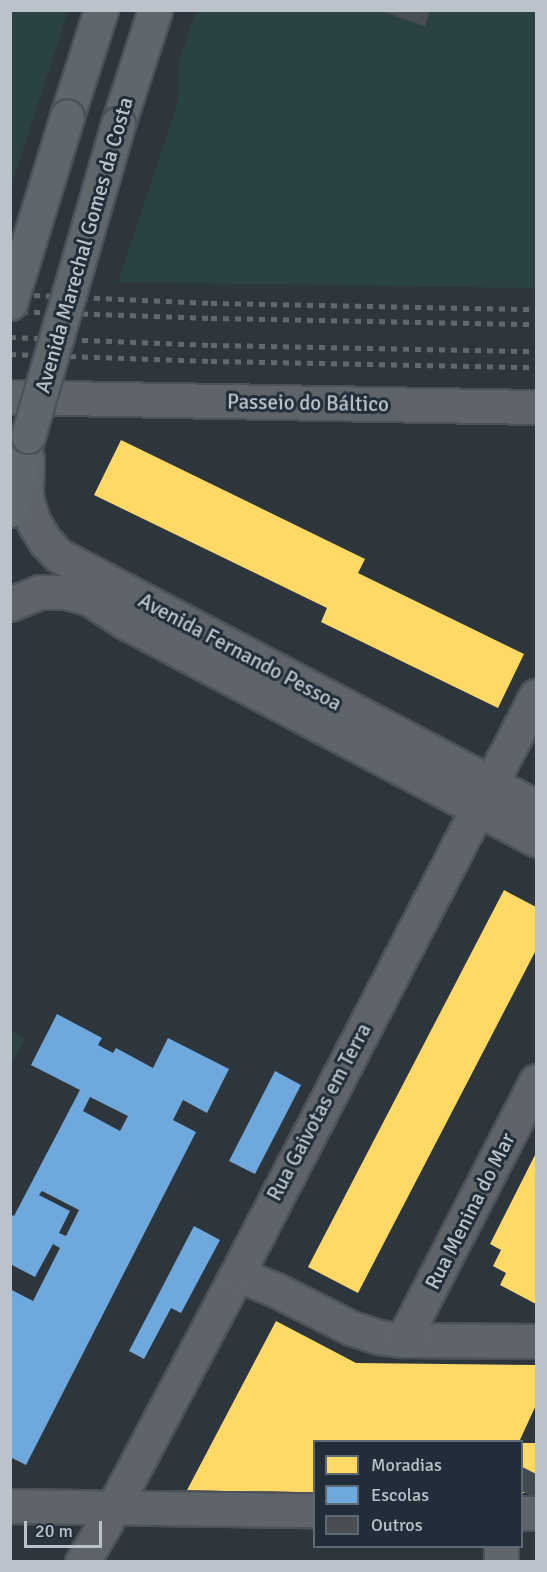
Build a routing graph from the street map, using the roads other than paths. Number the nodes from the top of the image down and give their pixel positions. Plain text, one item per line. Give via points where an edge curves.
1 (101, 10) edge
2 (155, 10) edge
3 (10, 303) edge
4 (10, 397) edge
5 (537, 407) edge
6 (28, 436) junction
7 (10, 479) edge
8 (10, 510) edge
9 (10, 604) edge
10 (537, 696) edge
11 (485, 796) junction
12 (537, 807) edge
13 (537, 840) edge
14 (537, 1081) edge
15 (237, 1274) junction
16 (403, 1340) junction
17 (537, 1341) edge
18 (10, 1506) edge
19 (313, 1510) edge
20 (108, 1518) junction
21 (499, 1548) edge
22 (82, 1562) edge
23 (111, 1562) edge
24 (489, 1562) edge

1 - 3 main road, bridge
2 - 6 main road, Avenida Marechal Gomes da Costa, bridge
4 - 5 street, Passeio do Báltico
6 - 7 main road, Avenida Marechal Gomes da Costa
6 - 8 main road
6 - 11 street, Avenida Fernando Pessoa via 29,509 58,555 440,758
9 - 11 street, Avenida Fernando Pessoa via 40,592 66,592 90,599 125,622
10 - 11 street, Rua Gaivotas em Terra
11 - 12 street, Avenida Fernando Pessoa
11 - 13 street, Avenida Fernando Pessoa
11 - 15 street, Rua Gaivotas em Terra
14 - 16 street, Rua Menina do Mar
15 - 16 street via 351,1328
15 - 20 street, Rua Gaivotas em Terra
16 - 17 street
18 - 20 street
19 - 20 street
20 - 22 street, Rua Gaivotas em Terra
20 - 23 street
21 - 24 street

